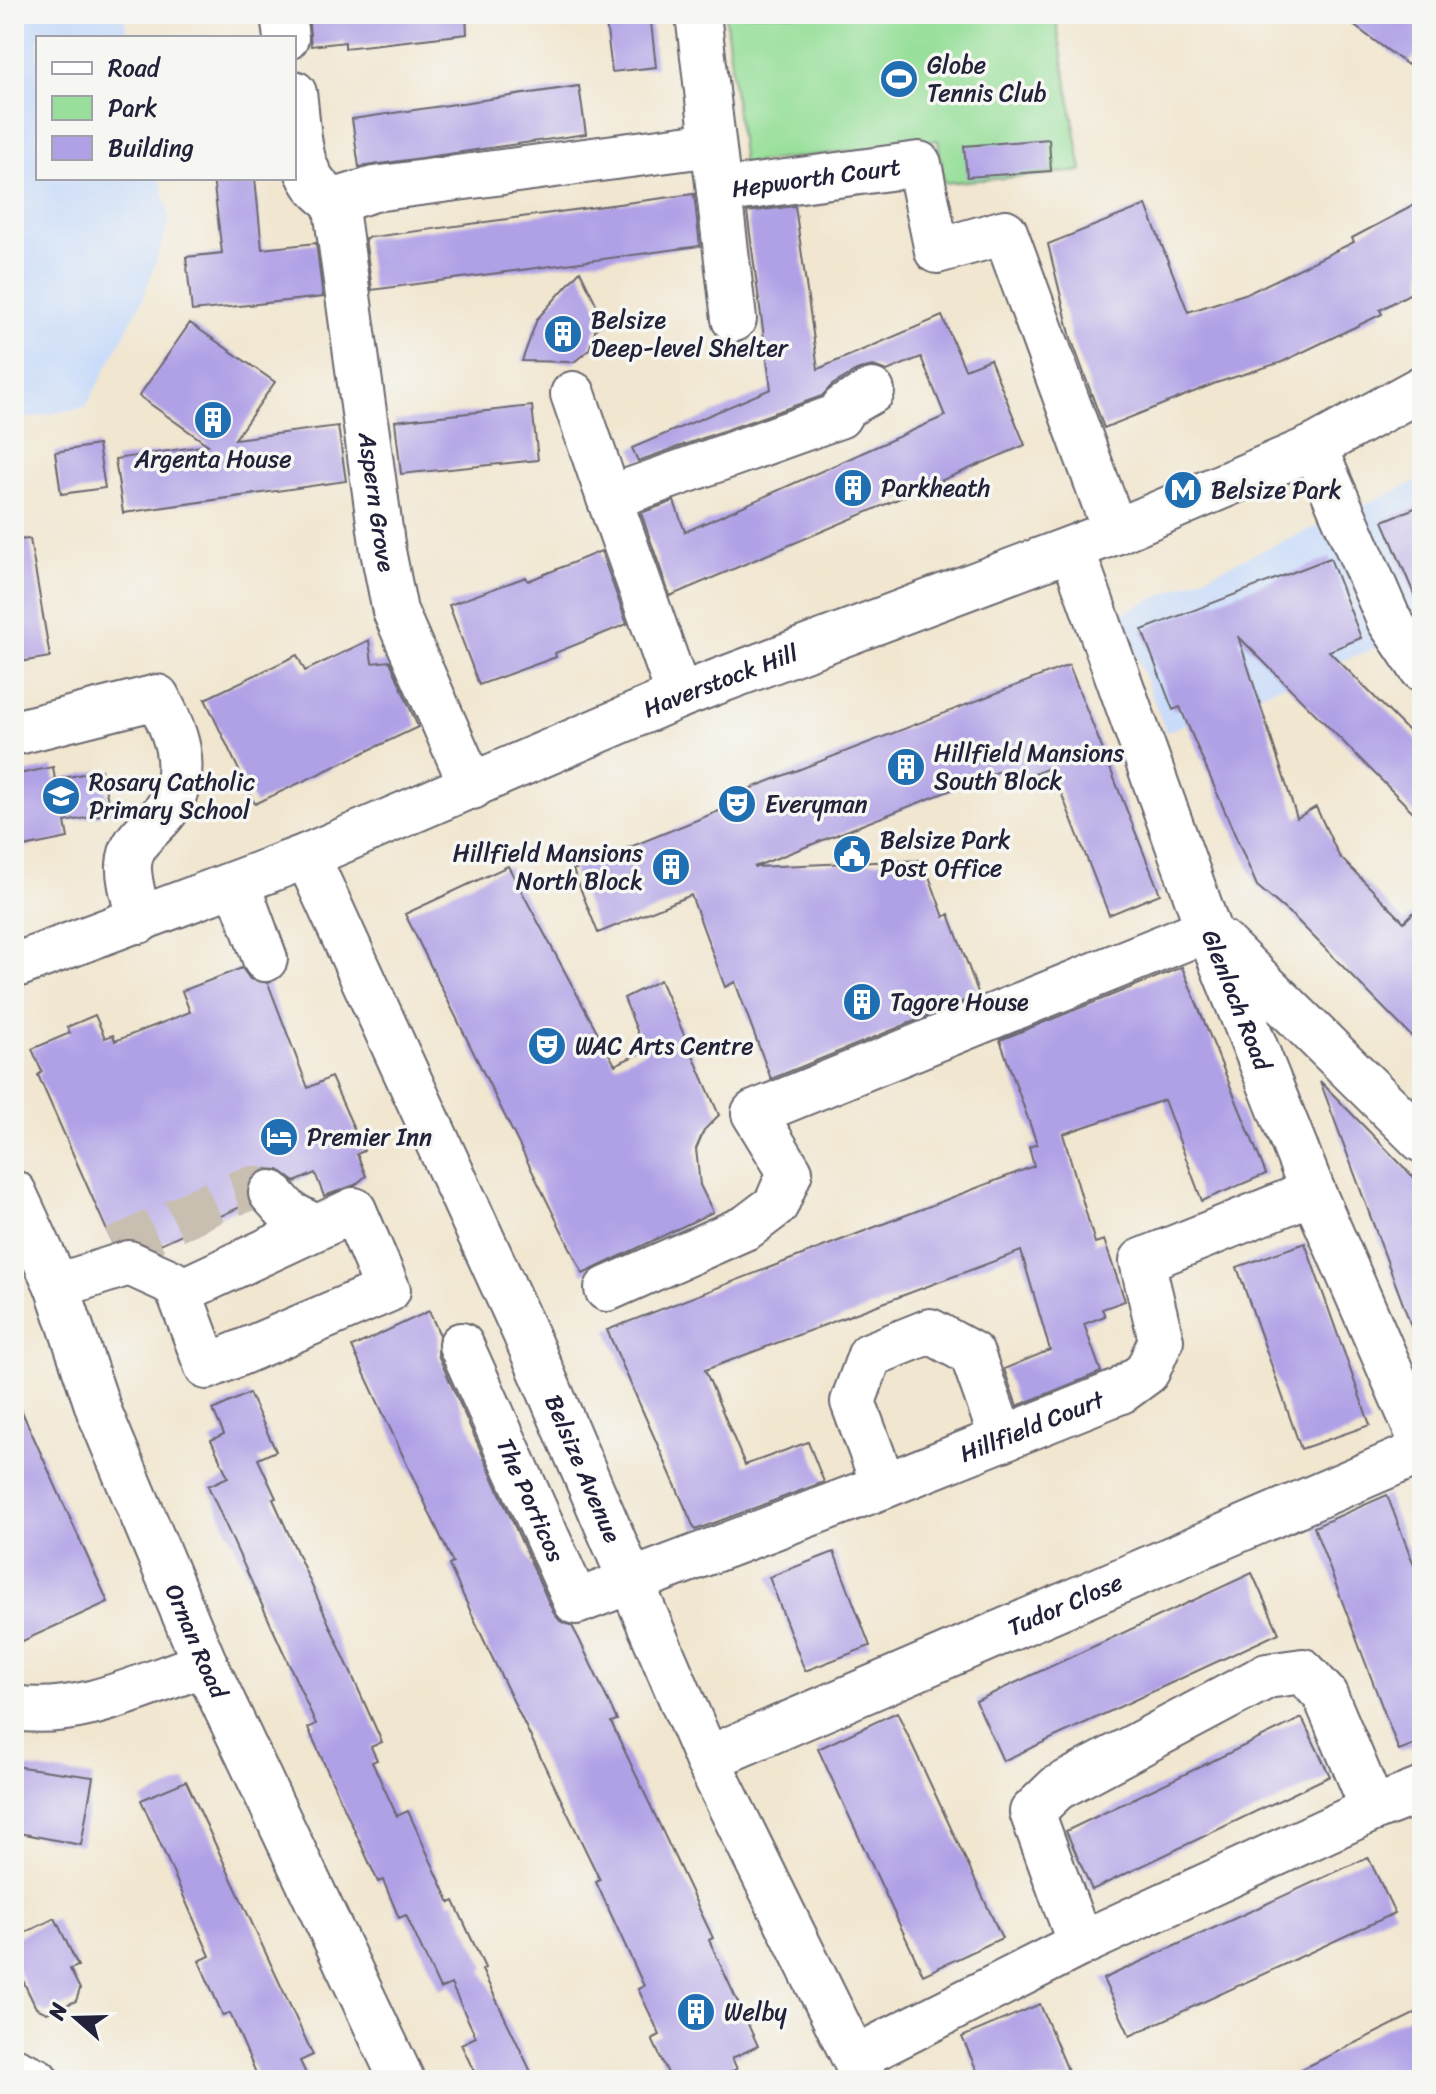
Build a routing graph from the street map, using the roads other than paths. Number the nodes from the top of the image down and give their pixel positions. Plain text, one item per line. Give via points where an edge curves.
1 (283, 14) edge
2 (698, 14) edge
3 (286, 36) edge
4 (296, 105) edge
5 (713, 144) junction
6 (719, 191) junction
7 (335, 201) junction
8 (734, 319) dead end
9 (1422, 388) edge
10 (872, 391) dead end
11 (573, 394) dead end
12 (1314, 447) junction
13 (609, 498) junction
14 (1115, 532) junction
15 (1072, 549) junction
16 (1422, 669) edge
17 (679, 696) junction
18 (14, 733) edge
19 (472, 787) junction
20 (307, 856) junction
21 (237, 883) junction
22 (139, 921) junction
23 (1208, 929) junction
24 (265, 959) dead end
25 (14, 966) edge
26 (1422, 1140) edge
27 (1313, 1192) junction
28 (14, 1193) edge
29 (271, 1193) tunnel mouth
30 (315, 1227) junction
31 (115, 1250) tunnel mouth
32 (55, 1281) junction
33 (607, 1289) dead end
34 (179, 1292) junction
35 (461, 1345) dead end
36 (1002, 1439) junction
37 (1422, 1443) edge
38 (1422, 1451) edge
39 (884, 1486) junction
40 (632, 1582) junction
41 (205, 1664) junction
42 (14, 1708) edge
43 (707, 1759) junction
44 (1422, 1790) edge
45 (1373, 1809) junction
46 (1080, 1944) junction
47 (860, 2069) edge
48 (14, 2070) edge
49 (36, 2080) edge
50 (402, 2080) edge

1 - 3 street
2 - 5 street
4 - 7 street via 308,178 318,192
5 - 6 street
5 - 7 street via 374,189
6 - 8 street
6 - 14 street, Hepworth Court via 919,164 937,251 1005,232
7 - 19 street, Aspern Grove via 395,611
9 - 12 street, Haverstock Hill
10 - 13 street via 844,407 839,416
11 - 13 street
12 - 14 street, Haverstock Hill
12 - 16 street via 1389,620
13 - 17 street
14 - 15 street, Haverstock Hill
15 - 17 street, Haverstock Hill
15 - 23 street, Glenloch Road
17 - 19 street, Haverstock Hill
18 - 22 street via 157,697 177,733 180,769 170,804 138,839 129,864
19 - 20 street, Haverstock Hill
20 - 21 street, Haverstock Hill
20 - 40 street, Belsize Avenue
21 - 22 street, Haverstock Hill
21 - 24 street
22 - 25 street, Haverstock Hill
23 - 26 street
23 - 27 street, Glenloch Road
23 - 33 street via 754,1113 790,1172 776,1205 747,1227
27 - 36 street, Hillfield Court via 1142,1261 1161,1340 1147,1372 1121,1391
27 - 37 street, Glenloch Road
28 - 32 street, Ornan Road
29 - 30 street via 289,1213
30 - 34 street
30 - 34 street via 354,1210 388,1290 207,1367
31 - 32 street
32 - 34 street via 129,1263 171,1282
32 - 41 street, Ornan Road via 99,1411
35 - 40 street, The Porticos via 576,1602
36 - 39 street, Hillfield Court
36 - 39 street via 972,1354 930,1331 870,1355 853,1402
38 - 43 street, Tudor Close
39 - 40 street, Hillfield Court
40 - 43 street, Belsize Avenue
41 - 42 street via 54,1712
41 - 50 street, Ornan Road
43 - 47 street, Belsize Avenue
44 - 45 street
45 - 46 street
45 - 46 street via 1325,1695 1303,1671 1267,1676 1057,1788 1032,1812
46 - 47 street
48 - 49 street

